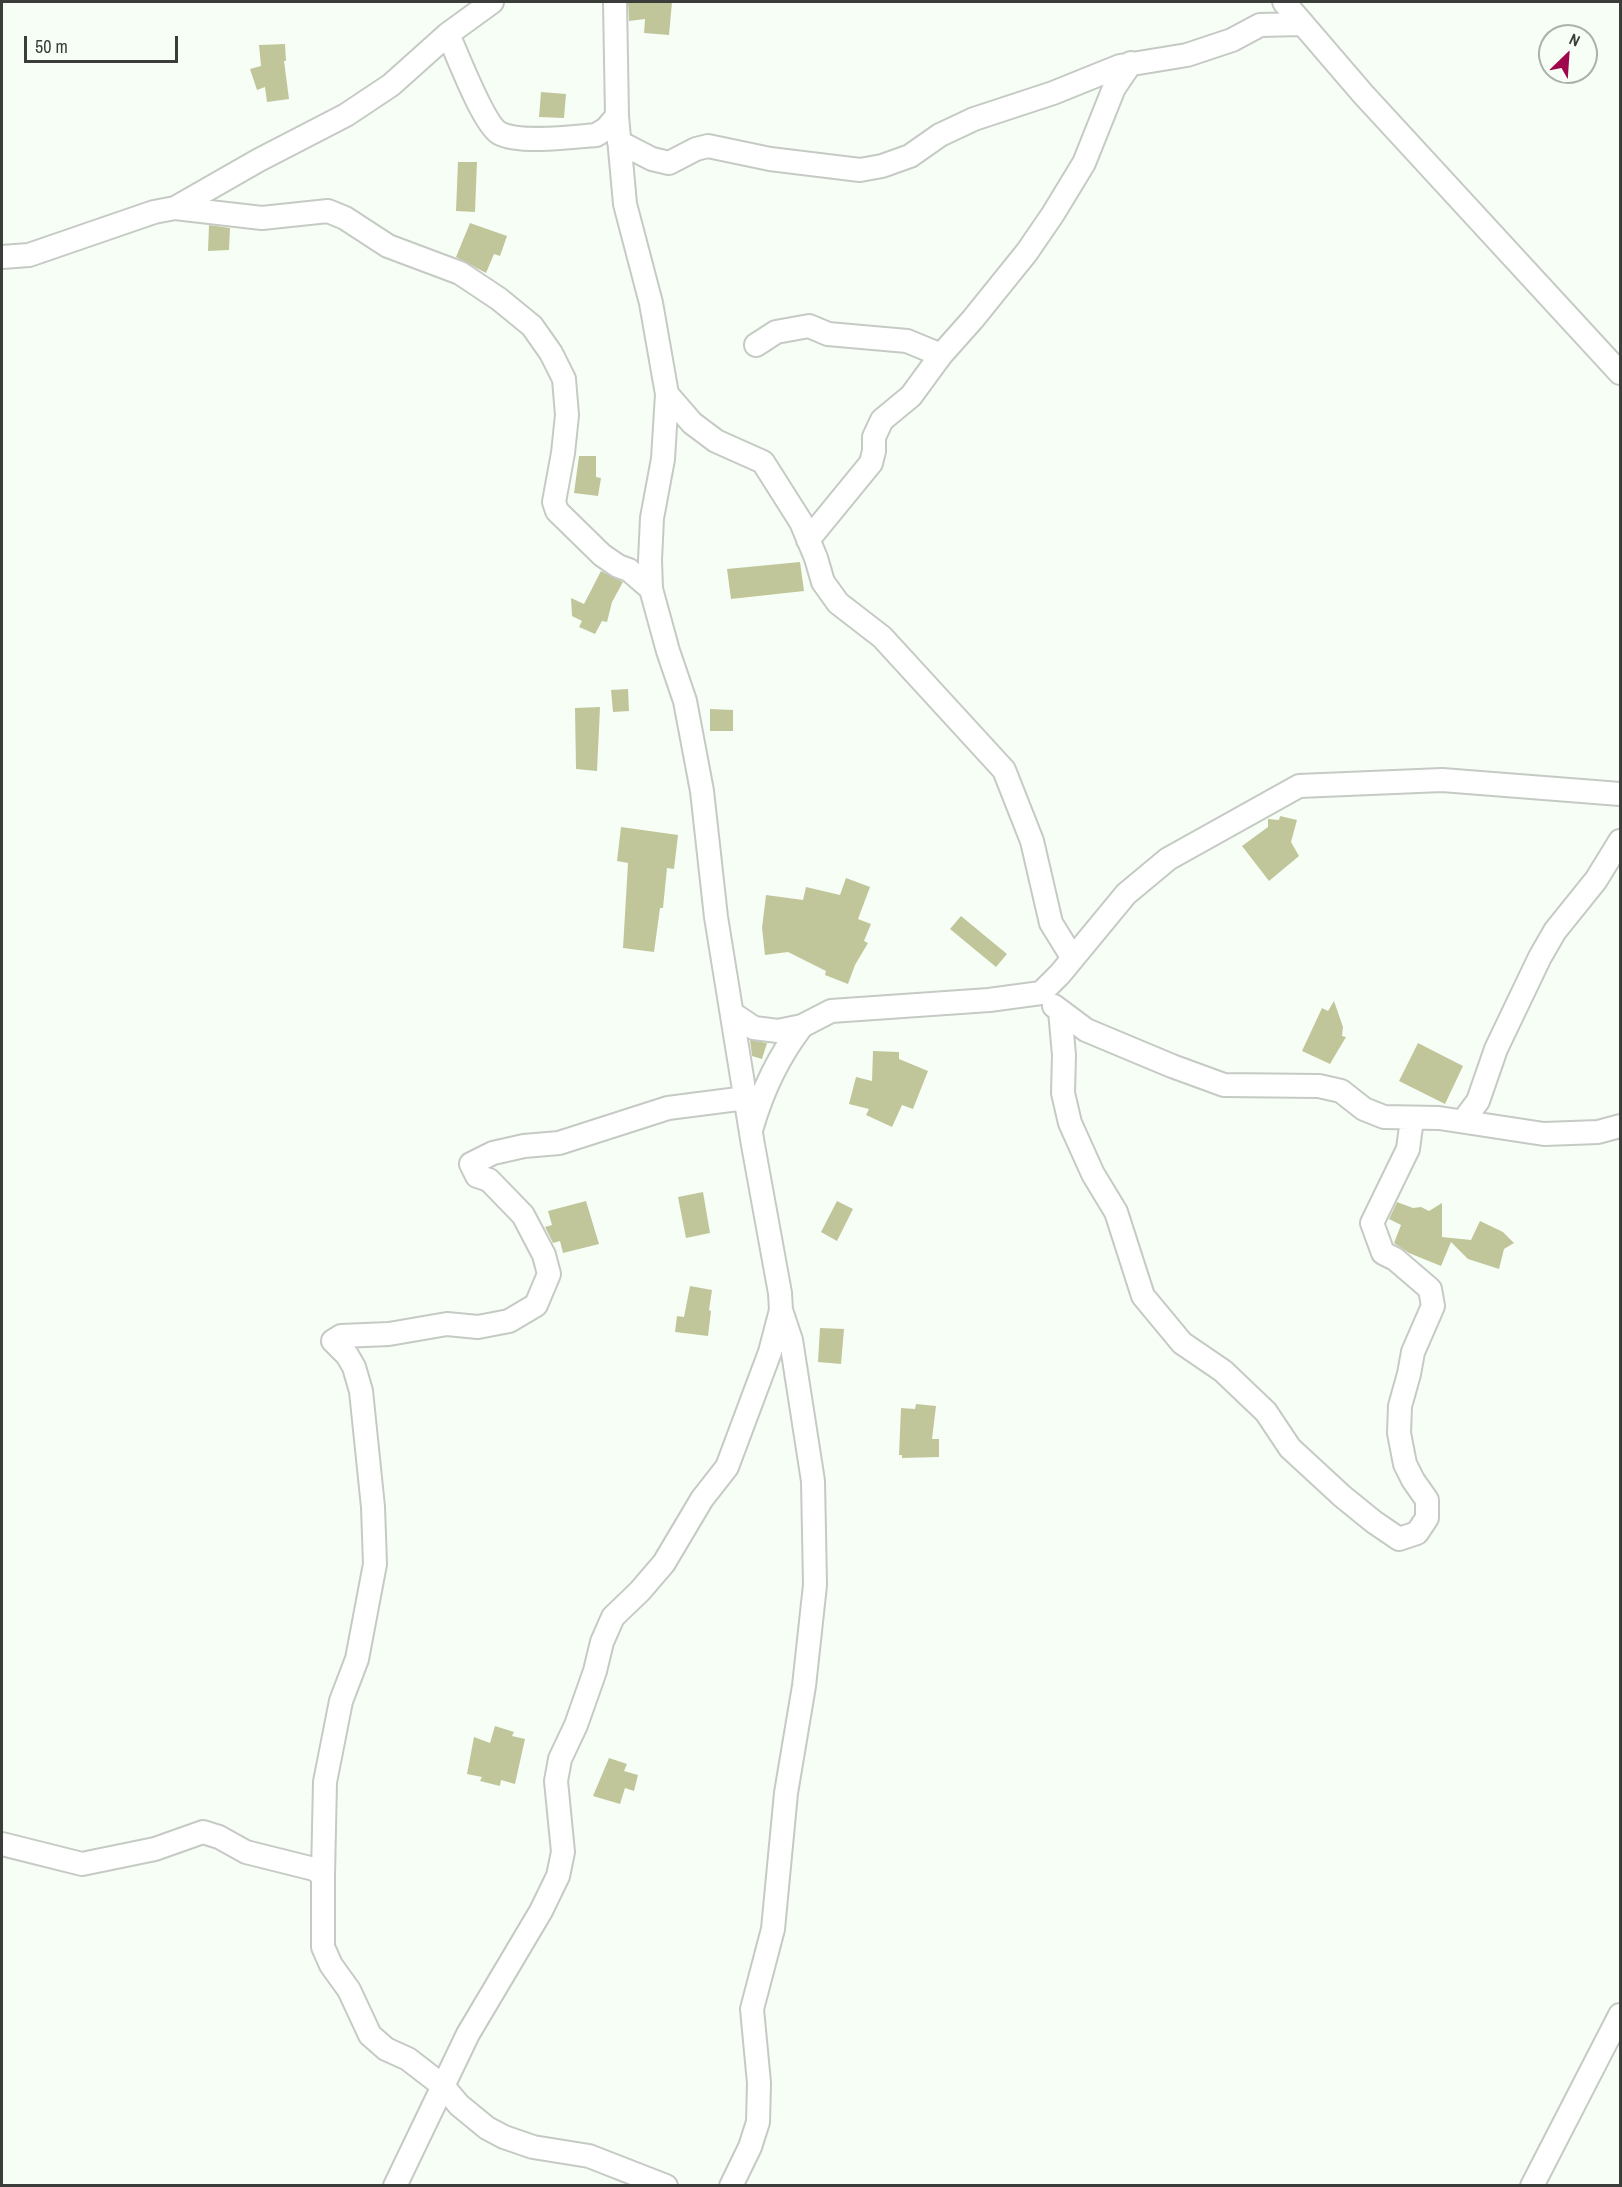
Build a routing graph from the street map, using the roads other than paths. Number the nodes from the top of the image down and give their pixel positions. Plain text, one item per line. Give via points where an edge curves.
1 (492, 2) edge
2 (615, 2) edge
3 (1272, 2) edge
4 (1284, 2) edge
5 (1303, 24) junction
6 (1260, 25) junction
7 (448, 34) junction
8 (1131, 63) junction
9 (616, 116) junction
10 (596, 135) junction
11 (619, 146) junction
12 (175, 208) junction
13 (2, 257) edge
14 (756, 345) dead end
15 (941, 354) junction
16 (1620, 373) edge
17 (666, 394) junction
18 (808, 540) junction
19 (639, 565) junction
20 (1620, 794) edge
21 (1620, 841) edge
22 (1072, 957) junction
23 (1041, 993) junction
24 (1060, 1011) junction
25 (733, 1014) junction
26 (802, 1026) junction
27 (746, 1098) junction
28 (1412, 1119) junction
29 (1463, 1121) junction
30 (1620, 1126) edge
31 (751, 1129) junction
32 (781, 1310) junction
33 (2, 1844) edge
34 (323, 1875) junction
35 (1620, 2015) edge
36 (443, 2086) junction
37 (395, 2186) edge
38 (666, 2186) edge
39 (731, 2186) edge
40 (1532, 2186) edge

1 - 7 street
2 - 9 street
3 - 6 street
4 - 5 street
5 - 6 street
5 - 16 street
6 - 8 street via 1232,40 1187,55
7 - 10 street via 484,117 499,132 523,139
7 - 12 street via 391,85 346,115
8 - 11 street via 974,119 940,135 910,156 860,170 770,159 708,146 669,164
8 - 15 street via 1114,88 1083,163 1053,214 1028,252
9 - 10 street
9 - 11 street
10 - 11 street
11 - 17 street via 625,204 651,303
12 - 13 street via 29,255
12 - 19 street via 262,218 328,211 388,246 460,273 499,299 532,327 564,379 567,415 554,502 557,511 618,566
14 - 15 street via 776,332 809,327 828,334 907,341
15 - 18 street via 911,396 882,420 874,437 871,463
17 - 18 street via 692,423 716,441 763,462
17 - 19 street via 663,459
18 - 22 street via 823,582 838,603 882,637 1004,770 1032,841 1051,923
19 - 25 street via 651,589 685,701 702,791 716,917
20 - 22 street via 1442,780 1299,786 1168,859 1126,894
21 - 29 street via 1540,957 1496,1048 1478,1101
22 - 23 street
23 - 24 street
23 - 26 street via 831,1011
24 - 28 street via 1086,1029 1224,1085 1319,1086 1341,1091 1364,1109 1384,1117
24 - 28 street via 1063,1093 1070,1123 1116,1212 1143,1296 1182,1343 1223,1371 1266,1412 1290,1448 1342,1496 1399,1539 1417,1533 1427,1518 1427,1500 1405,1464 1399,1424 1413,1352 1433,1306 1430,1289 1383,1253 1372,1223 1408,1149
25 - 26 street via 754,1028 778,1031
25 - 27 street
26 - 31 street via 786,1048
27 - 31 street
27 - 34 street via 668,1108 559,1143 493,1153 471,1164 477,1176 489,1180 523,1215 544,1255 549,1274 536,1305 509,1321 478,1327 447,1324 389,1334 340,1336 333,1341 354,1367 361,1391 375,1563 357,1659 341,1701 325,1782
28 - 29 street
29 - 30 street via 1544,1134 1599,1132
31 - 32 street
32 - 36 street via 770,1352 727,1467 702,1499 664,1563 613,1617 602,1642 576,1725 560,1759 556,1781 563,1852 558,1876 468,2034
32 - 39 street via 791,1340 813,1480 815,1585 804,1686 786,1792 773,1929 752,2009 759,2083 758,2122
33 - 34 street via 82,1864 155,1848 202,1832 246,1852 314,1869
34 - 36 street via 323,1947 370,2035
35 - 40 street
36 - 37 street
36 - 38 street via 459,2105 504,2137 533,2147 590,2156

